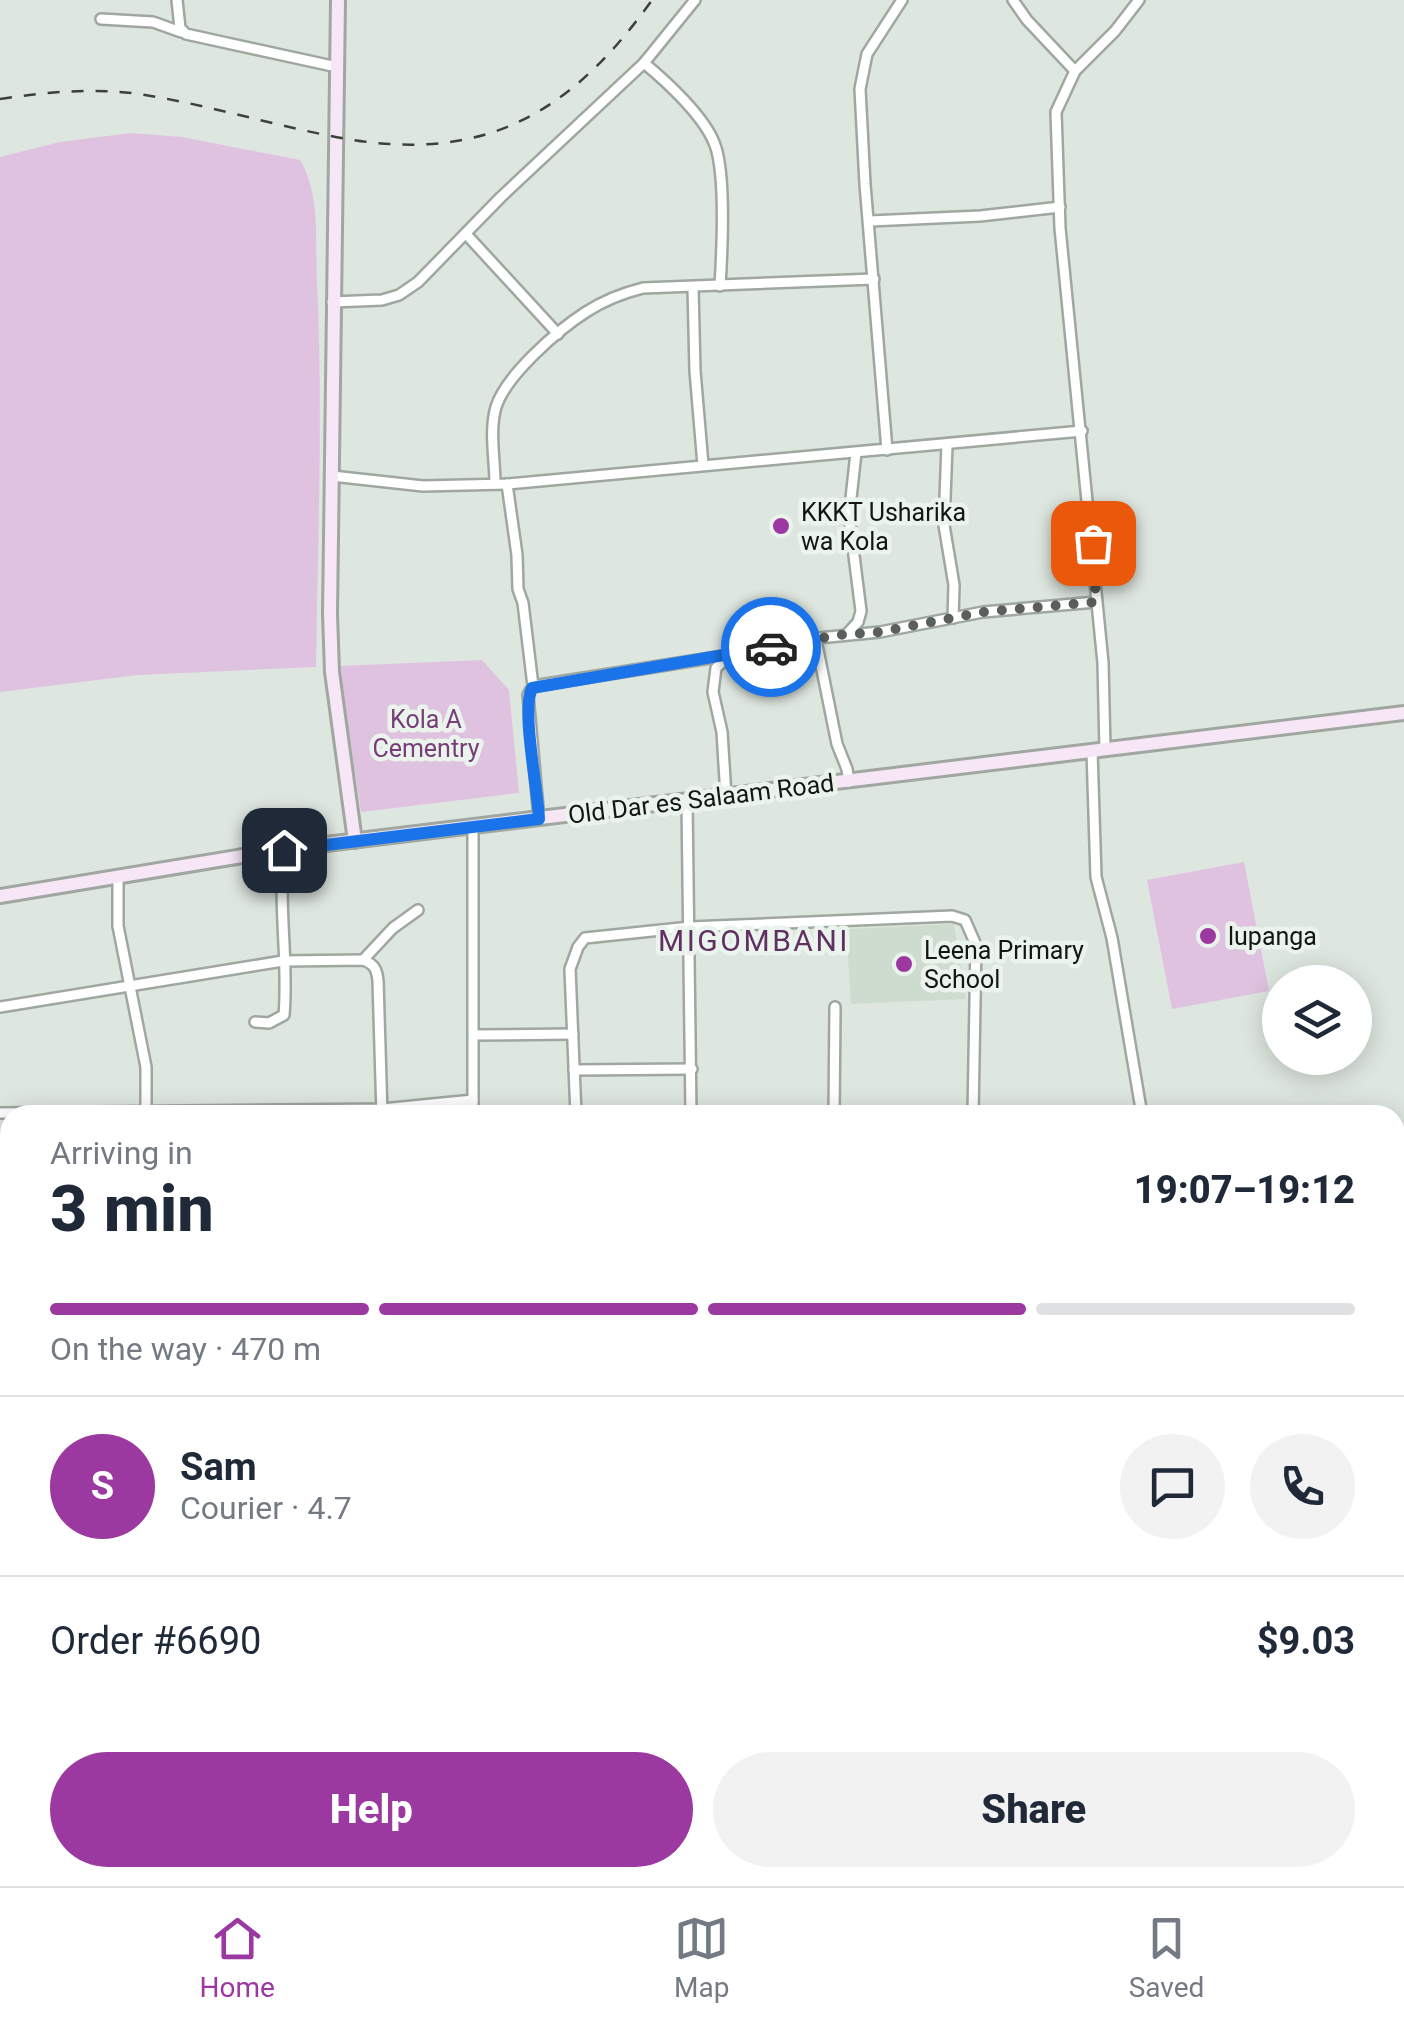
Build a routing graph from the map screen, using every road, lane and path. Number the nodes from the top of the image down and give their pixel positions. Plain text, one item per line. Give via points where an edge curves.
1 (338, 0) edge
2 (695, 0) edge
3 (902, 0) edge
4 (1014, 0) edge
5 (1139, 0) edge
6 (177, 3) edge
7 (101, 19) dead end
8 (152, 22) junction
9 (181, 32) junction
10 (644, 64) junction
11 (337, 67) junction
12 (1075, 70) junction
13 (1060, 207) junction
14 (870, 221) junction
15 (466, 234) junction
16 (874, 279) junction
17 (717, 286) junction
18 (693, 288) junction
19 (332, 302) junction
20 (693, 309) junction
21 (558, 334) junction
22 (1082, 431) junction
23 (947, 445) junction
24 (887, 450) junction
25 (856, 454) junction
26 (703, 465) junction
27 (332, 476) junction
28 (501, 484) junction
29 (1096, 602) junction
30 (953, 618) junction
31 (847, 634) junction
32 (816, 640) junction
33 (730, 655) junction
34 (534, 686) junction
35 (1404, 714) edge
36 (1098, 751) junction
37 (848, 782) junction
38 (726, 796) junction
39 (688, 801) junction
40 (539, 819) junction
41 (473, 827) junction
42 (355, 841) junction
43 (284, 850) junction
44 (118, 877) junction
45 (0, 896) edge
46 (418, 910) dead end
47 (690, 928) junction
48 (363, 960) junction
49 (283, 961) junction
50 (130, 987) junction
51 (0, 1007) edge
52 (834, 1007) dead end
53 (254, 1022) dead end
54 (574, 1034) junction
55 (474, 1035) junction
56 (692, 1069) junction
57 (574, 1070) junction
58 (473, 1100) junction
59 (146, 1105) edge
60 (382, 1105) edge
61 (435, 1105) edge
62 (473, 1105) edge
63 (576, 1105) edge
64 (691, 1105) edge
65 (834, 1105) edge
66 (972, 1105) edge
67 (1140, 1105) edge

1 - 11 main road
2 - 10 street
3 - 14 street via 863,64
4 - 12 street
5 - 12 street
6 - 8 street via 167,17
6 - 9 street
7 - 8 street
8 - 9 street
9 - 11 street
10 - 15 street
10 - 17 street via 715,146 722,223
11 - 19 main road
12 - 13 street via 1056,112
13 - 14 street
13 - 22 street
14 - 16 street
15 - 19 street via 400,295
15 - 21 street
16 - 17 street
16 - 24 street
17 - 18 street
17 - 20 street
18 - 20 street
18 - 21 street via 624,293
19 - 27 main road
20 - 26 street
21 - 28 street via 505,387 496,406
22 - 23 street
22 - 29 street
23 - 24 street
23 - 30 street via 944,525
24 - 25 street
25 - 26 street
25 - 31 street via 849,516 862,611
26 - 28 street
27 - 28 street via 407,485
27 - 42 main road via 332,672
28 - 34 street
29 - 30 street
29 - 36 street via 1106,703
30 - 31 street
31 - 32 street
32 - 33 street
32 - 37 street
33 - 34 street
33 - 38 street via 716,668 713,692
34 - 40 street via 528,696
35 - 36 main road, Old Dar es Salaam Road
36 - 37 main road, Old Dar es Salaam Road
36 - 67 street via 1096,877
37 - 38 main road, Old Dar es Salaam Road
38 - 39 main road, Old Dar es Salaam Road
39 - 40 main road, Old Dar es Salaam Road
39 - 47 street
40 - 41 main road, Old Dar es Salaam Road
41 - 42 main road, Old Dar es Salaam Road
41 - 55 street
42 - 43 main road, Old Dar es Salaam Road
43 - 44 main road, Old Dar es Salaam Road
43 - 49 street
44 - 45 main road, Old Dar es Salaam Road
44 - 50 street via 118,926
46 - 48 street
47 - 54 street via 585,938 570,969
47 - 56 street
47 - 66 street via 962,918 976,944
48 - 49 street
48 - 60 street via 377,970
49 - 50 street
49 - 53 street via 284,1015
50 - 51 street
50 - 59 street
52 - 65 street
54 - 55 street
54 - 57 street
55 - 58 street
56 - 57 street
56 - 64 street
57 - 63 street
58 - 61 street
58 - 62 street

